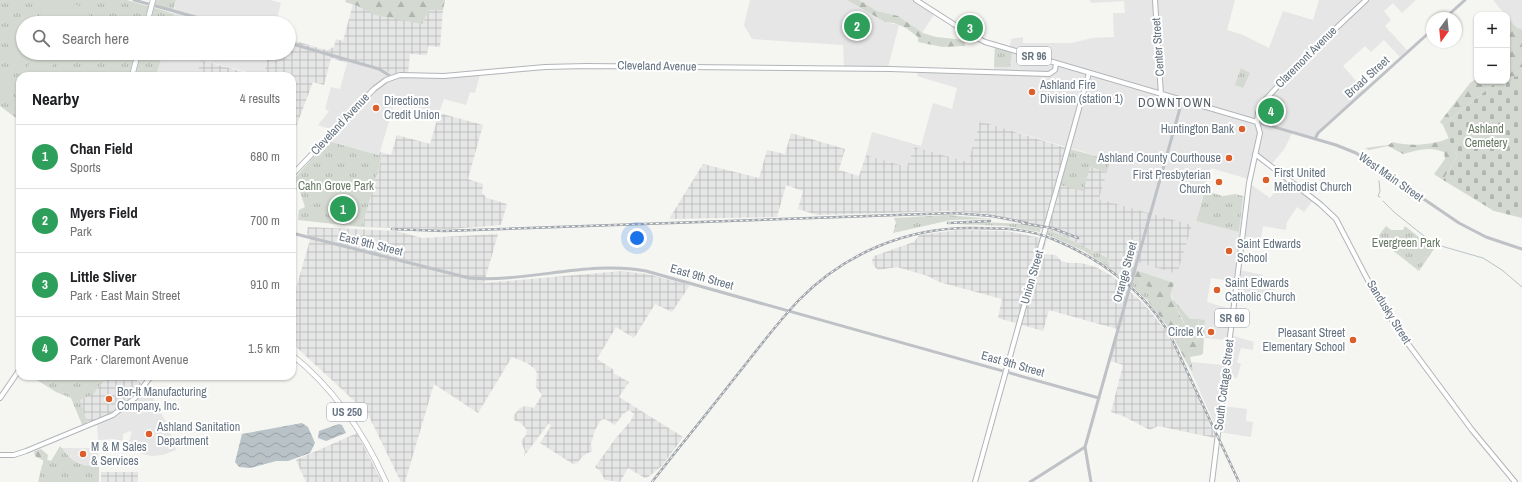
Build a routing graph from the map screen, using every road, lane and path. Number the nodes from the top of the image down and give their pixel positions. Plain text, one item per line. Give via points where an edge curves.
1 (134, 0) edge
2 (916, 0) edge
3 (1155, 0) edge
4 (1366, 0) edge
5 (1465, 0) edge
6 (153, 2) edge
7 (1452, 12) edge
8 (149, 16) edge
9 (196, 16) edge
10 (1426, 35) edge
11 (296, 46) edge
12 (136, 60) edge
13 (1056, 63) junction
14 (133, 72) edge
15 (1089, 73) junction
16 (392, 77) junction
17 (1161, 95) junction
18 (1182, 101) junction
19 (1257, 122) junction
20 (1315, 139) junction
21 (1255, 154) junction
22 (296, 171) edge
23 (296, 234) edge
24 (1522, 249) edge
25 (296, 359) edge
26 (1006, 371) junction
27 (16, 375) edge
28 (148, 380) edge
29 (0, 398) edge
30 (1099, 398) junction
31 (1085, 447) junction
32 (0, 455) edge
33 (386, 482) edge
34 (975, 482) edge
35 (1030, 482) edge
36 (1092, 482) edge
37 (1212, 482) edge
38 (1515, 482) edge

1 - 6 street
2 - 13 main road, SR 96 via 977,38
3 - 17 main road, Center Street
4 - 19 main road, Claremont Avenue via 1277,86 1261,106
5 - 7 street
6 - 8 highway
6 - 9 street
10 - 20 street, Broad Street via 1318,133
11 - 16 street via 379,69
12 - 14 highway
13 - 15 main road, SR 96
13 - 16 main road, Cleveland Avenue via 1055,70 1049,74 613,65
15 - 17 main road, SR 96
15 - 26 main road, Union Street
16 - 22 main road, Cleveland Avenue via 374,89
17 - 18 main road, West Main Street
18 - 19 main road, West Main Street
18 - 30 street, Orange Street
19 - 20 street, West Main Street
19 - 21 main road, South Cottage Street / SR 60 via 1260,130
20 - 24 street, West Main Street via 1360,155 1426,202 1472,230
21 - 37 main road, South Cottage Street / SR 60
21 - 38 main road, Sandusky Street via 1336,219 1373,290 1400,333 1472,430
23 - 26 street, East 9th Street via 469,278 491,279 614,268 646,271
25 - 33 highway, US 250 via 318,378 348,413
26 - 30 street, East 9th Street
26 - 34 main road, Union Street
27 - 29 main road
28 - 32 main road via 126,407 98,422 26,451
30 - 31 street, Orange Street
31 - 35 street
31 - 36 street

